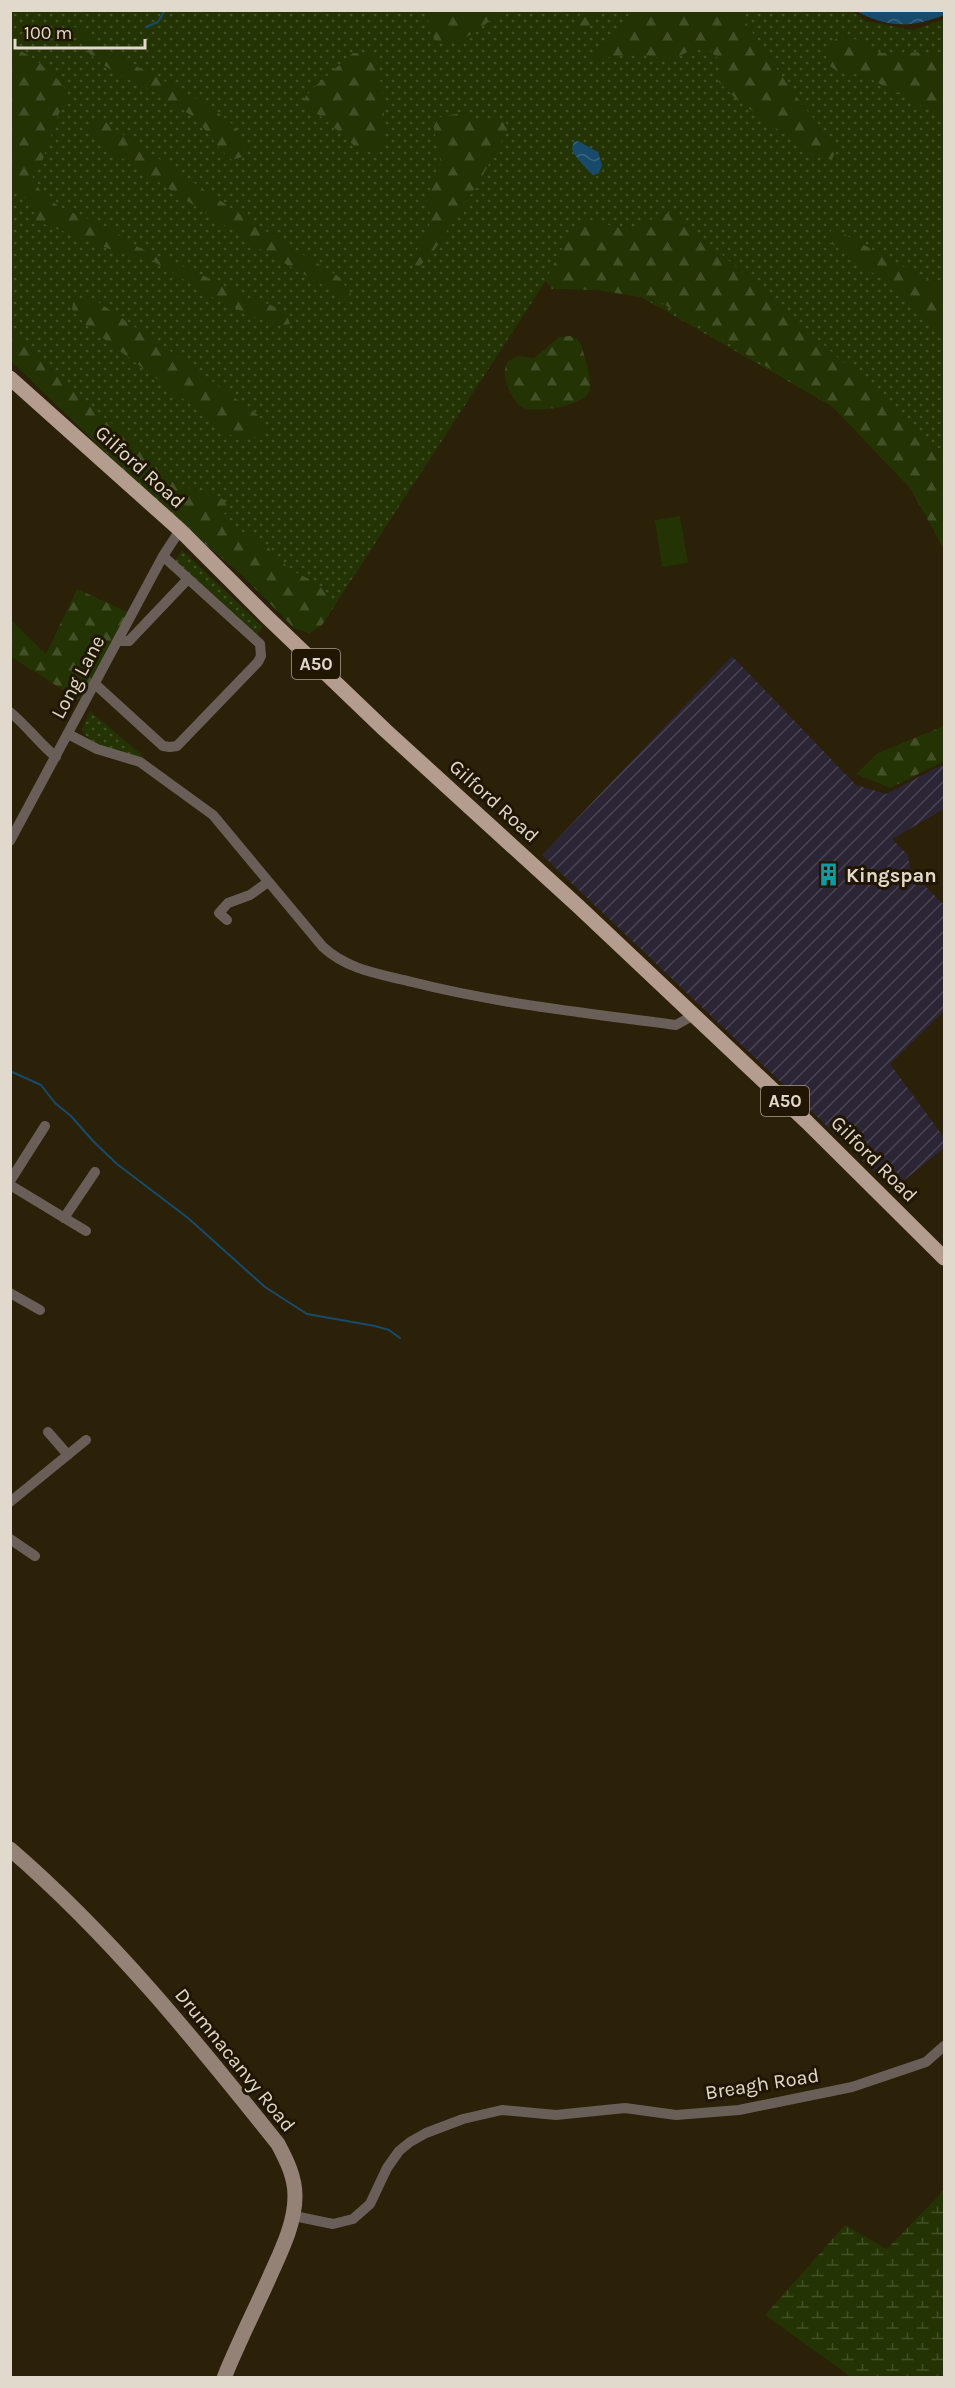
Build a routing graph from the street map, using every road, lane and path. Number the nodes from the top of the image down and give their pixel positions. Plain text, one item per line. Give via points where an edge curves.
1 (10, 378) edge
2 (180, 531) junction
3 (163, 556) junction
4 (187, 580) junction
5 (118, 641) junction
6 (94, 684) junction
7 (10, 712) edge
8 (68, 734) junction
9 (56, 757) junction
10 (10, 841) edge
11 (268, 882) junction
12 (218, 913) dead end
13 (694, 1015) junction
14 (45, 1126) dead end
15 (95, 1172) dead end
16 (10, 1183) edge
17 (64, 1218) junction
18 (86, 1231) dead end
19 (945, 1258) edge
20 (10, 1293) edge
21 (40, 1310) dead end
22 (48, 1432) dead end
23 (86, 1440) dead end
24 (68, 1455) junction
25 (10, 1502) edge
26 (10, 1539) edge
27 (35, 1556) dead end
28 (10, 1849) edge
29 (945, 2046) edge
30 (294, 2216) junction
31 (224, 2378) edge

1 - 2 main road, Gilford Road / A50
2 - 3 street, Long Lane
2 - 13 main road, Gilford Road / A50 via 386,730
3 - 4 street
3 - 5 street, Long Lane
4 - 5 street via 129,641
4 - 6 street via 260,644 258,662 177,746 170,747 164,746
5 - 6 street, Long Lane
6 - 8 street, Long Lane
7 - 9 street
8 - 9 street, Long Lane
8 - 11 street via 97,749 140,762 197,803 213,815
9 - 10 street, Long Lane
11 - 12 street via 250,895 228,903
11 - 13 street via 323,947 352,966 451,992 534,1007 676,1025
13 - 19 main road, Gilford Road / A50
14 - 16 street
15 - 17 street
16 - 17 street
17 - 18 street
20 - 21 street
22 - 24 street
23 - 24 street
24 - 25 street
26 - 27 street
28 - 30 main road, Drumnacanvy Road via 147,1984 278,2144 293,2176
29 - 30 street, Breagh Road via 926,2062 852,2087 739,2110 676,2115 625,2108 556,2115 502,2110 463,2119 426,2133 399,2151 370,2204 353,2219 333,2224
30 - 31 main road, Drumnacanvy Road

